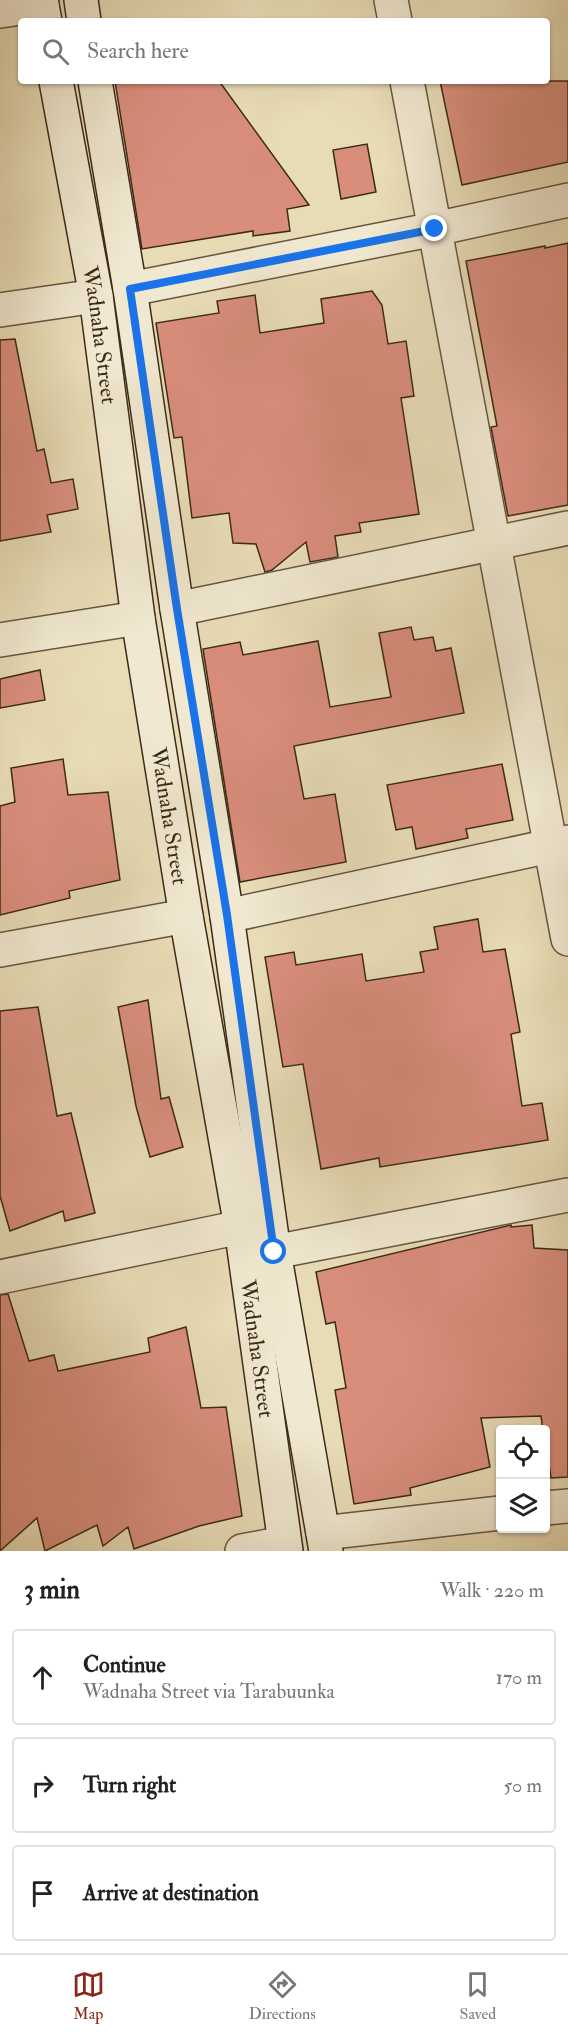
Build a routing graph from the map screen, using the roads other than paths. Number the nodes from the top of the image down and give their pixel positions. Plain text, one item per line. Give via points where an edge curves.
1 (81, 0) edge
2 (391, 0) edge
3 (43, 9) edge
4 (0, 11) edge
5 (84, 18) edge
6 (394, 18) edge
7 (57, 84) edge
8 (96, 84) edge
9 (407, 84) edge
10 (568, 200) edge
11 (435, 229) junction
12 (130, 289) junction
13 (96, 296) junction
14 (0, 310) edge
15 (568, 528) edge
16 (495, 543) junction
17 (177, 609) junction
18 (138, 618) junction
19 (0, 640) edge
20 (560, 844) edge
21 (186, 915) junction
22 (227, 915) junction
23 (568, 939) edge
24 (0, 950) edge
25 (568, 1195) edge
26 (241, 1227) junction
27 (274, 1252) junction
28 (0, 1277) edge
29 (568, 1506) edge
30 (550, 1508) edge
31 (496, 1514) edge
32 (325, 1542) edge
33 (285, 1547) edge
34 (242, 1551) edge

1 - 5 street
2 - 6 street
3 - 4 street
7 - 13 street, Wadnaha Street
8 - 12 street
9 - 11 street
10 - 11 street
11 - 12 street
11 - 16 street
12 - 17 street
13 - 14 street
13 - 18 street, Wadnaha Street
15 - 16 street
16 - 17 street
16 - 20 street
17 - 22 street
18 - 19 street
18 - 21 street, Wadnaha Street
20 - 22 street
20 - 23 street
21 - 24 street
21 - 26 street, Wadnaha Street
22 - 27 street
25 - 27 street
26 - 28 street
26 - 33 street, Wadnaha Street
27 - 32 street
29 - 30 street
31 - 32 street
33 - 34 street

